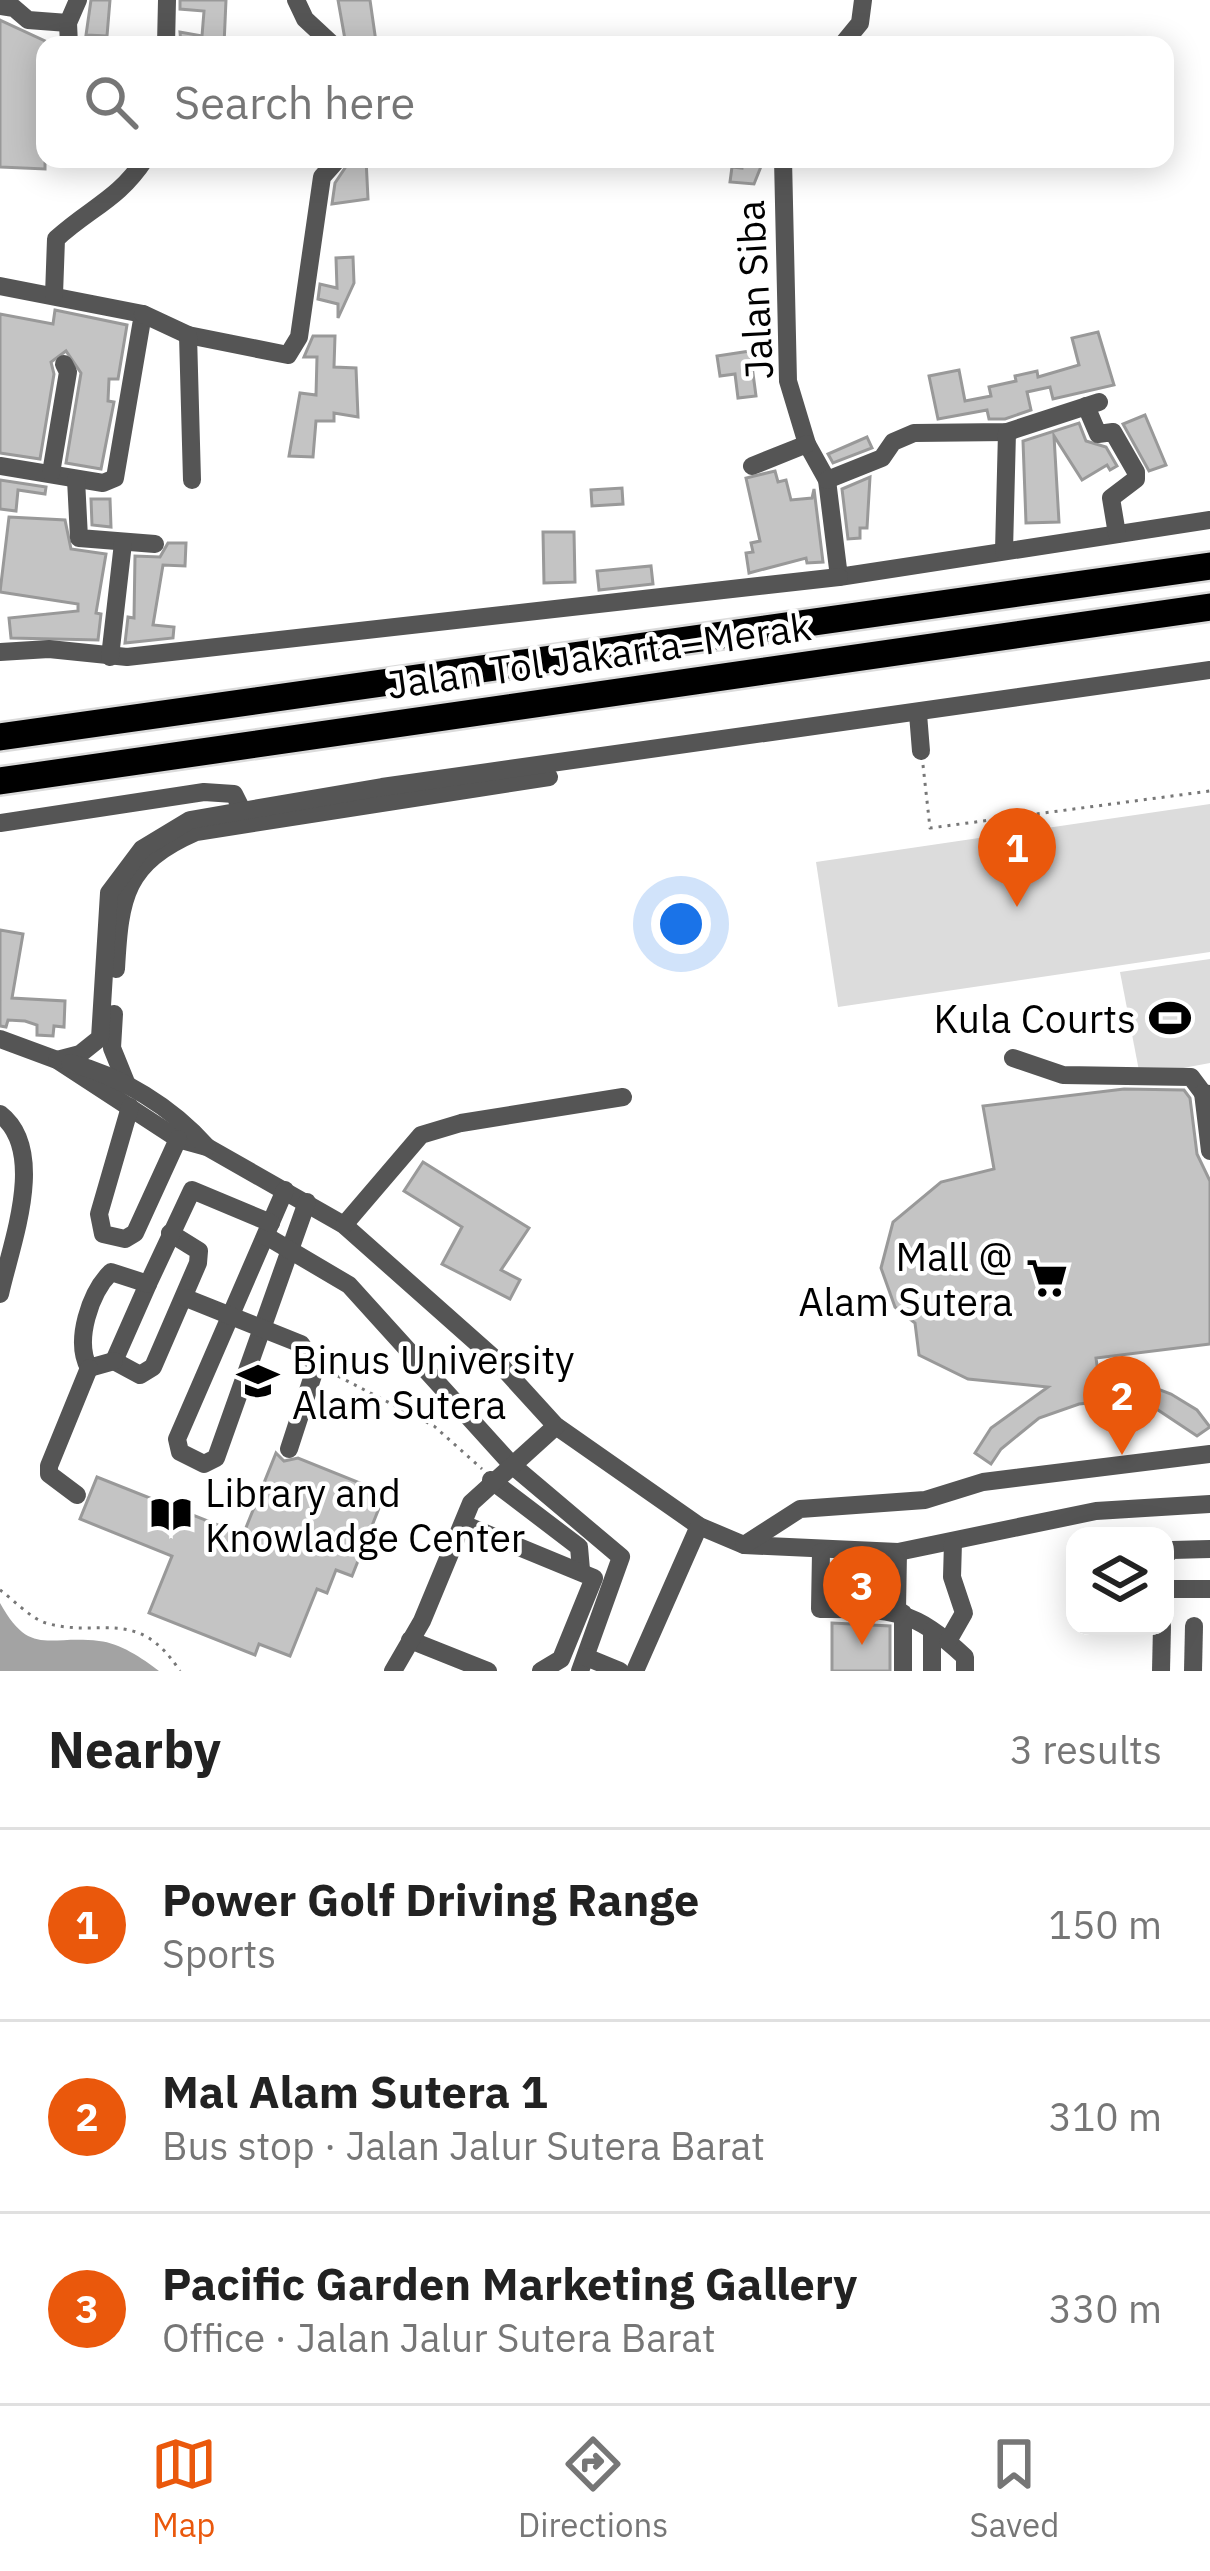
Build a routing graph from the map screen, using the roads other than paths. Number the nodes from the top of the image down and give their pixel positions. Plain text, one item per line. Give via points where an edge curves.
1 (78, 0) edge
2 (166, 0) edge
3 (296, 0) edge
4 (863, 0) edge
5 (0, 6) edge
6 (68, 23) junction
7 (69, 36) edge
8 (166, 36) edge
9 (323, 36) edge
10 (849, 36) edge
11 (138, 168) edge
12 (330, 168) edge
13 (783, 168) edge
14 (0, 286) edge
15 (54, 295) junction
16 (143, 314) junction
17 (188, 335) junction
18 (64, 364) dead end
19 (1006, 432) junction
20 (807, 444) junction
21 (0, 466) edge
22 (752, 466) dead end
23 (51, 473) junction
24 (76, 479) junction
25 (192, 480) dead end
26 (826, 480) junction
27 (1210, 520) edge
28 (1117, 534) junction
29 (123, 543) junction
30 (155, 544) dead end
31 (1004, 551) junction
32 (1210, 566) edge
33 (838, 578) junction
34 (1210, 607) edge
35 (0, 652) edge
36 (110, 657) junction
37 (1210, 670) edge
38 (918, 714) junction
39 (0, 737) edge
40 (921, 751) road end
41 (657, 752) junction
42 (0, 781) edge
43 (242, 810) junction
44 (0, 823) edge
45 (0, 1040) edge
46 (1013, 1058) dead end
47 (57, 1060) junction
48 (127, 1084) junction
49 (1206, 1093) edge
50 (622, 1097) dead end
51 (130, 1107) junction
52 (0, 1114) edge
53 (178, 1139) junction
54 (207, 1147) junction
55 (1210, 1151) edge
56 (22, 1182) junction
57 (285, 1190) junction
58 (2, 1192) edge
59 (307, 1202) junction
60 (344, 1225) junction
61 (268, 1230) junction
62 (170, 1233) junction
63 (290, 1249) junction
64 (148, 1284) junction
65 (0, 1294) edge
66 (186, 1298) junction
67 (229, 1325) junction
68 (261, 1337) junction
69 (114, 1361) junction
70 (89, 1368) junction
71 (196, 1405) junction
72 (230, 1417) junction
73 (556, 1426) junction
74 (289, 1449) dead end
75 (1210, 1454) edge
76 (512, 1465) junction
77 (491, 1480) junction
78 (77, 1496) dead end
79 (1210, 1504) edge
80 (463, 1524) junction
81 (699, 1526) junction
82 (953, 1542) junction
83 (744, 1545) junction
84 (1210, 1549) edge
85 (1174, 1550) edge
86 (821, 1552) junction
87 (891, 1552) junction
88 (581, 1570) junction
89 (1210, 1588) edge
90 (1174, 1589) edge
91 (895, 1610) junction
92 (1195, 1625) dead end
93 (1162, 1635) edge
94 (940, 1636) junction
95 (410, 1640) junction
96 (583, 1664) edge
97 (1161, 1667) edge
98 (1193, 1668) edge
99 (393, 1671) edge
100 (488, 1671) edge
101 (542, 1671) edge
102 (620, 1671) edge
103 (635, 1671) edge
104 (903, 1671) edge
105 (932, 1671) edge
106 (965, 1671) edge

1 - 6 street
2 - 8 street
3 - 9 street
4 - 10 street
5 - 6 street via 28,20
6 - 7 street
11 - 15 street via 116,198 88,209 56,239
12 - 17 street via 322,177 294,349 288,355
13 - 20 street, Jalan Siba via 788,382
14 - 15 street
15 - 16 street
16 - 17 street
16 - 24 street via 115,478
17 - 25 street
18 - 23 street
19 - 26 street via 914,434 893,442 882,458
19 - 28 street via 1092,404 1098,434 1113,432 1136,472 1111,499
19 - 31 street
20 - 22 street
20 - 26 street, Jalan Siba
21 - 23 street
23 - 24 street
24 - 29 street via 77,536
26 - 33 street
27 - 28 street
28 - 31 street
29 - 30 street
29 - 36 street
31 - 33 street
32 - 39 highway, Jalan Tol Jakarta–Merak
33 - 36 street
34 - 42 highway, Jalan Tol Jakarta–Merak
35 - 36 street
37 - 38 street
38 - 40 street
38 - 41 street
41 - 43 street
41 - 48 street via 567,774 196,832 166,845 127,886 119,915 112,1048
43 - 44 street via 234,794 204,792
43 - 47 street via 190,820 124,867 105,909 100,1037
45 - 47 street
46 - 49 street via 1063,1075 1190,1077
47 - 48 street
47 - 51 street
48 - 54 street
49 - 55 street
50 - 60 street via 422,1135
51 - 53 street
51 - 53 street via 99,1214 103,1234 136,1233
52 - 56 street via 22,1144
53 - 54 street
54 - 57 street
56 - 58 street
56 - 65 street
57 - 59 street
57 - 61 street
59 - 60 street
59 - 63 street
60 - 73 street via 495,1359
61 - 62 street via 198,1190
61 - 63 street
61 - 67 street
62 - 64 street
62 - 66 street via 199,1252
63 - 68 street
63 - 76 street via 349,1285
64 - 69 street
64 - 70 street via 120,1273 104,1278 82,1343
66 - 67 street
66 - 69 street via 149,1372 132,1373
67 - 68 street
67 - 71 street
68 - 72 street
68 - 74 street via 301,1344 316,1366
69 - 70 street
70 - 78 street via 49,1466
71 - 72 street
71 - 72 street via 176,1446 192,1460 216,1458
73 - 76 street
73 - 81 street
75 - 83 street via 983,1482 925,1500 800,1509
76 - 77 street
76 - 96 street via 621,1558
77 - 80 street
77 - 88 street via 579,1547
79 - 82 street via 1096,1511
80 - 88 street
80 - 95 street
81 - 83 street
81 - 103 street
82 - 87 street
82 - 94 street via 952,1577 964,1613
83 - 86 street
84 - 85 street
86 - 87 street
86 - 91 street via 820,1609
87 - 91 street
88 - 101 street via 594,1587 562,1659
89 - 90 street
91 - 94 street
91 - 104 street
92 - 98 street
93 - 97 street
94 - 105 street
94 - 106 street via 965,1657
95 - 99 street
95 - 100 street
96 - 102 street
97 - 98 street

